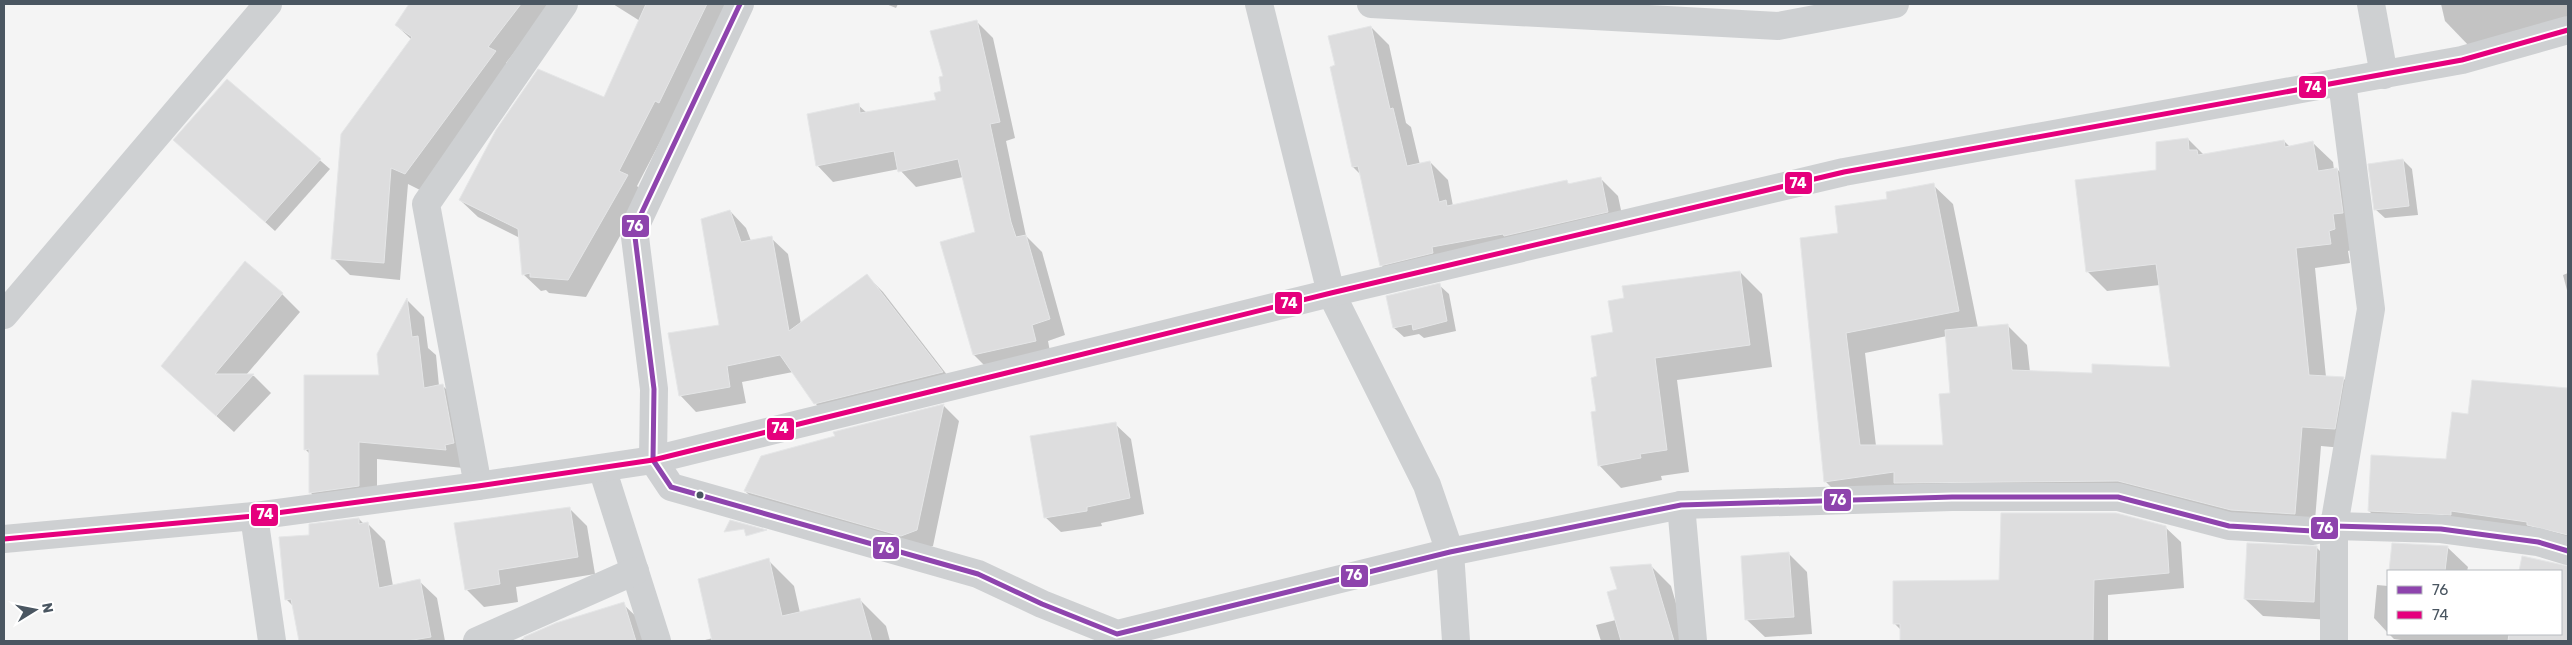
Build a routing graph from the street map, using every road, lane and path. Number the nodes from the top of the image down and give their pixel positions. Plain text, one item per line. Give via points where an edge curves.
1 (268, 4) edge
2 (564, 4) edge
3 (740, 4) edge
4 (1260, 4) edge
5 (1371, 4) edge
6 (1895, 4) edge
7 (2371, 4) edge
8 (2568, 30) edge
9 (2384, 75) junction
10 (2342, 82) junction
11 (1331, 293) junction
12 (4, 315) edge
13 (652, 460) junction
14 (602, 468) junction
15 (478, 486) junction
16 (1681, 505) junction
17 (254, 516) junction
18 (2334, 526) junction
19 (4, 539) edge
20 (2568, 551) edge
21 (1450, 552) junction
22 (634, 571) junction
23 (272, 641) edge
24 (477, 641) edge
25 (657, 641) edge
26 (1456, 641) edge
27 (1693, 641) edge
28 (2334, 641) edge

1 - 12 street
2 - 15 street via 426,204
3 - 13 street via 634,229 654,389
4 - 11 street
5 - 6 street via 1778,26
7 - 9 street
8 - 9 street via 2462,60
9 - 10 street
10 - 11 street via 1844,172
10 - 18 street via 2371,309
11 - 13 street
11 - 21 street via 1428,485
13 - 14 street
13 - 21 street via 672,487 978,574 1117,634
14 - 15 street
14 - 22 street
15 - 17 street
16 - 18 street via 1952,497 2118,498 2229,526 2313,531
16 - 21 street
16 - 27 street
17 - 19 street
17 - 23 street
18 - 20 street via 2441,529 2538,542
18 - 28 street
21 - 26 street
22 - 24 street
22 - 25 street

